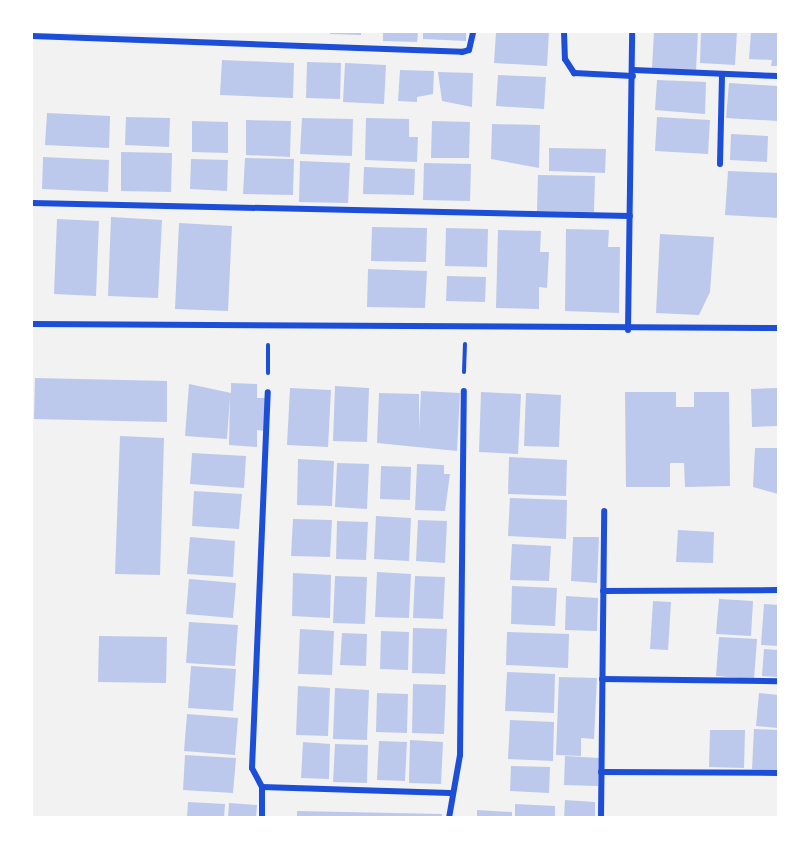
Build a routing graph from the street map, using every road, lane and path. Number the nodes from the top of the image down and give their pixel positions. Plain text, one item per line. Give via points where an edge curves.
1 (130, 32) edge
2 (473, 32) edge
3 (564, 32) edge
4 (632, 32) edge
5 (32, 36) edge
6 (130, 39) junction
7 (633, 73) junction
8 (722, 74) junction
9 (778, 76) edge
10 (720, 164) dead end
11 (32, 203) edge
12 (630, 216) junction
13 (32, 324) edge
14 (269, 325) junction
15 (465, 327) junction
16 (778, 328) edge
17 (628, 330) junction
18 (464, 391) joint
19 (268, 392) joint
20 (603, 511) dead end
21 (778, 590) edge
22 (603, 591) junction
23 (602, 679) junction
24 (778, 681) edge
25 (601, 772) junction
26 (778, 773) edge
27 (262, 787) junction
28 (450, 793) junction
29 (262, 818) edge
30 (449, 818) edge
31 (601, 818) edge

1 - 6 street
2 - 6 street via 469,50 462,52
3 - 7 street via 565,59 574,73
4 - 7 street
5 - 6 street
7 - 8 street
7 - 12 street
8 - 9 street
8 - 10 street
11 - 12 street
12 - 17 street
13 - 14 street
14 - 15 street
14 - 19 path
15 - 17 street
15 - 18 path
16 - 17 street
18 - 28 street via 460,755
19 - 27 street via 252,768
20 - 22 street
21 - 22 street
22 - 23 street
23 - 24 street
23 - 25 street
25 - 26 street
25 - 31 street
27 - 28 street
27 - 29 street
28 - 30 street

